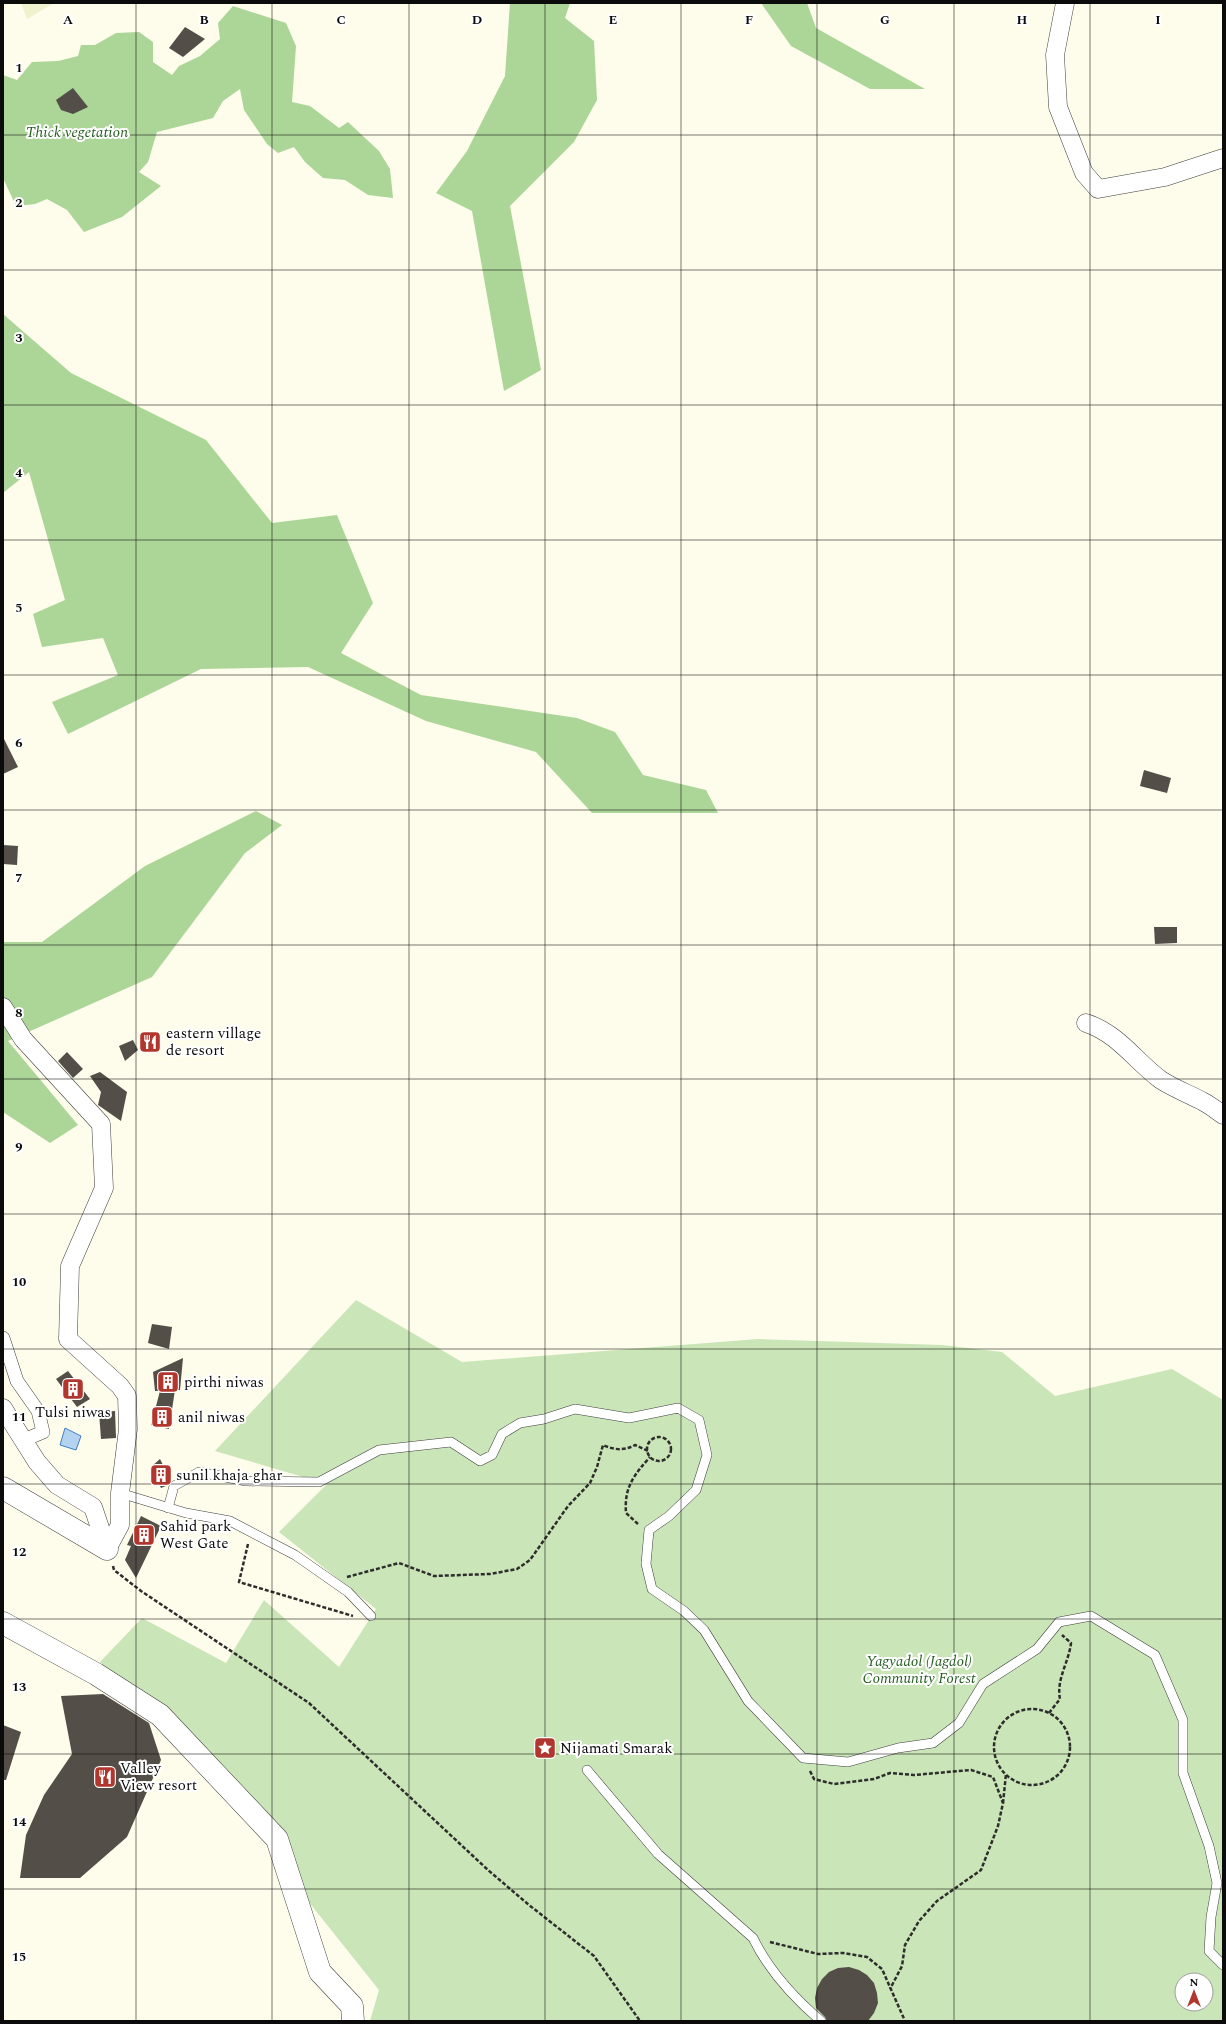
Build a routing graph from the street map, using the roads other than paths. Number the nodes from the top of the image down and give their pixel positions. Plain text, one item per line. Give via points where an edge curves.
1 (1065, 3) edge
2 (1223, 158) edge
3 (3, 1007) edge
4 (1086, 1023) dead end
5 (1223, 1114) edge
6 (3, 1338) edge
7 (3, 1408) edge
8 (24, 1440) junction
9 (3, 1488) edge
10 (120, 1493) junction
11 (168, 1508) junction
12 (107, 1549) junction
13 (371, 1616) dead end
14 (3, 1623) edge
15 (587, 1770) dead end
16 (1223, 1965) edge
17 (353, 2021) edge
18 (821, 2021) edge

1 - 2 street via 1055,54 1058,107 1084,173 1098,189 1165,177
3 - 10 street via 23,1039 101,1124 104,1188 70,1266 68,1339 120,1386 127,1396 128,1429
4 - 5 street via 1095,1026 1129,1049 1161,1080
6 - 8 street via 17,1381 38,1411 43,1432
7 - 8 street
8 - 12 street via 37,1462 57,1485 93,1507
9 - 12 street
10 - 11 lane
10 - 12 street via 120,1525
11 - 13 lane via 230,1521 294,1555 348,1592
11 - 16 lane via 174,1486 199,1472 246,1481 319,1482 379,1450 451,1442 480,1461 492,1455 502,1434 520,1423 544,1419 575,1409 630,1418 678,1408 700,1420 707,1455 696,1490 669,1516 649,1530 646,1564 652,1588 684,1611 704,1630 748,1701 804,1758 848,1762 898,1748 932,1743 959,1723 983,1684 1037,1649 1059,1622 1091,1616 1155,1655 1183,1720 1183,1773 1209,1846 1217,1883 1209,1951
14 - 17 street via 96,1674 160,1715 277,1839 320,1972 352,2006
15 - 18 lane via 658,1854 753,1938 762,1957 798,2001

